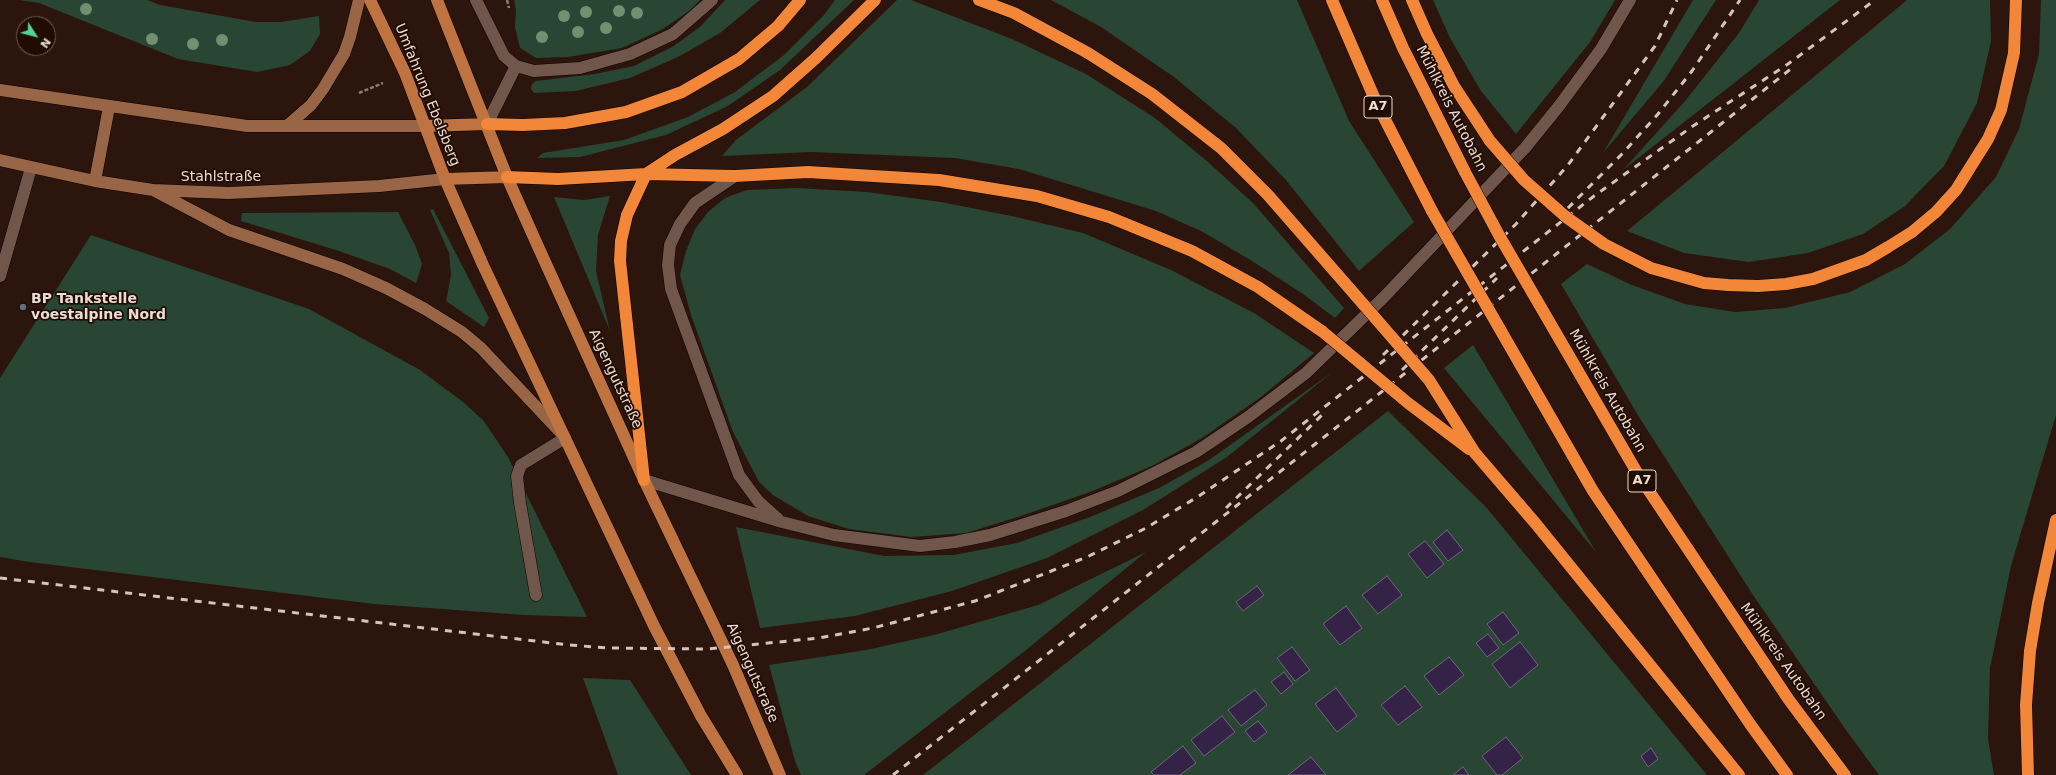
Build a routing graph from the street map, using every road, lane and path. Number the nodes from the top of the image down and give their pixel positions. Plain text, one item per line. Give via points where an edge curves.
1 (359, 0) edge
2 (370, 0) edge
3 (437, 0) edge
4 (476, 0) edge
5 (712, 0) edge
6 (800, 0) edge
7 (875, 0) edge
8 (979, 0) edge
9 (1332, 0) edge
10 (1382, 0) edge
11 (1412, 0) edge
12 (1630, 0) edge
13 (2016, 0) edge
14 (516, 66) junction
15 (0, 90) edge
16 (109, 107) junction
17 (487, 124) junction
18 (287, 126) junction
19 (425, 126) junction
20 (0, 160) edge
21 (31, 168) junction
22 (646, 174) junction
23 (735, 176) junction
24 (507, 177) junction
25 (445, 179) junction
26 (95, 181) junction
27 (153, 190) junction
28 (3, 258) edge
29 (0, 276) edge
30 (565, 438) junction
31 (1475, 453) junction
32 (644, 480) junction
33 (2056, 520) edge
34 (782, 522) junction
35 (536, 595) dead end
36 (737, 775) edge
37 (780, 775) edge
38 (1739, 775) edge
39 (1786, 775) edge
40 (1845, 775) edge
41 (2028, 775) edge

1 - 18 street via 344,54 323,90 311,105
2 - 19 main road, Umfahrung Ebelsberg via 405,73
3 - 17 main road
4 - 14 lane via 504,56
5 - 14 lane via 673,34 630,54 580,68 534,71
6 - 17 highway via 778,26 739,59 682,92 626,112 565,123
7 - 22 highway via 773,96
8 - 31 highway, bridge via 1014,13 1088,52 1152,94 1221,148 1268,196 1429,380
9 - 39 highway, A7, bridge via 1377,104 1432,211 1593,491
10 - 40 highway, Mühlkreis Autobahn / A7, bridge via 1403,48 1500,237 1639,476 1789,700
11 - 13 highway, bridge via 1454,86 1490,141 1524,180 1566,217 1604,244 1651,268 1704,283 1765,286 1814,279 1848,268 1912,232 1936,212 1956,190 1988,139 2001,110 2014,53
12 - 34 lane via 1601,49 1525,148 1384,297 1306,373 1196,452 1118,491 1066,511 990,535 955,542 920,546 880,542 834,535
14 - 17 lane
15 - 16 street
16 - 18 street via 247,126
16 - 26 street
17 - 19 main road
17 - 24 main road, Aigengutstraße
18 - 19 street
19 - 25 main road, Umfahrung Ebelsberg
20 - 21 street, Stahlstraße
21 - 26 street, Stahlstraße
21 - 28 lane
22 - 23 highway
22 - 24 highway via 558,179
22 - 32 highway via 627,215 621,241 620,261
23 - 31 highway, bridge via 808,172 939,180 1037,196 1109,217 1192,251 1258,287 1323,332 1408,403
23 - 34 lane via 695,203 680,224 670,245 668,265 671,289 739,475 758,502
24 - 25 main road
24 - 32 main road, Aigengutstraße
25 - 27 street, Stahlstraße via 379,186 228,193
25 - 30 main road
26 - 27 street, Stahlstraße
27 - 30 street via 229,230 343,269 386,288 456,328 496,362
28 - 29 lane
30 - 35 lane via 521,465 517,476
30 - 36 main road via 654,626 701,716
31 - 38 highway via 1541,530
32 - 34 lane
32 - 37 main road, Aigengutstraße via 733,665
33 - 41 highway via 2030,651 2026,705

